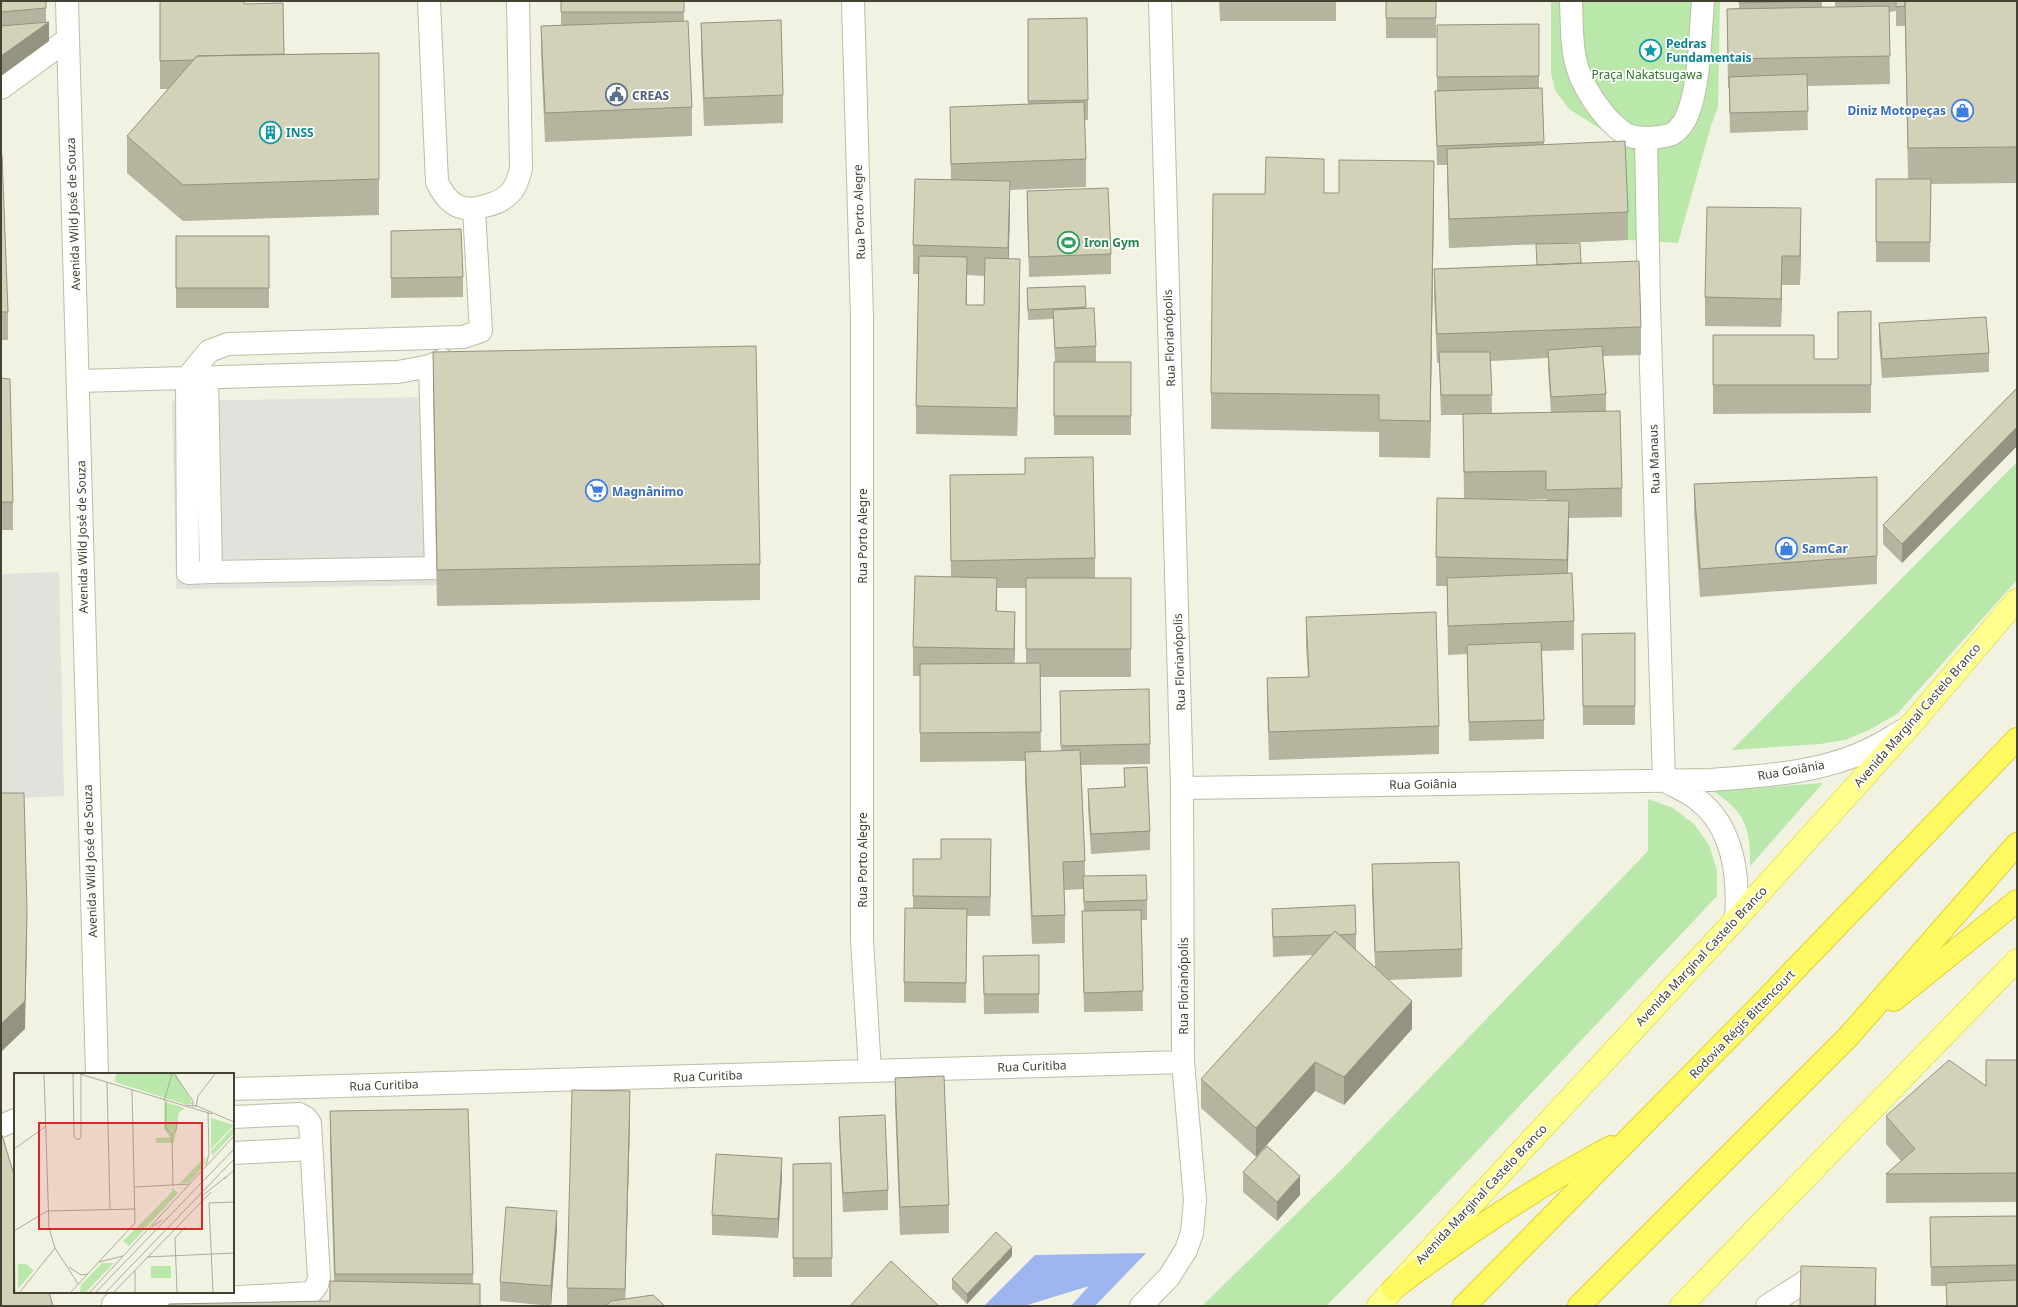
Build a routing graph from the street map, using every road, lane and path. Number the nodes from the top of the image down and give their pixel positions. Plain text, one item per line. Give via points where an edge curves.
1 (67, 1) edge
2 (428, 1) edge
3 (518, 1) edge
4 (853, 1) edge
5 (1160, 1) edge
6 (1571, 1) edge
7 (1703, 1) edge
8 (68, 39) junction
9 (1, 88) edge
10 (1646, 138) junction
11 (474, 210) junction
12 (463, 337) junction
13 (430, 366) junction
14 (197, 378) junction
15 (78, 381) junction
16 (2017, 600) edge
17 (1909, 727) junction
18 (2017, 739) edge
19 (1664, 780) junction
20 (1182, 788) junction
21 (2017, 844) edge
22 (2017, 901) edge
23 (1736, 919) junction
24 (2017, 960) edge
25 (1848, 1037) junction
26 (1184, 1062) junction
27 (870, 1071) junction
28 (97, 1073) edge
29 (234, 1089) edge
30 (234, 1117) edge
31 (14, 1120) edge
32 (1, 1126) edge
33 (1630, 1137) junction
34 (311, 1149) junction
35 (234, 1153) edge
36 (1806, 1281) edge
37 (1394, 1289) junction
38 (229, 1295) edge
39 (113, 1301) edge
40 (1141, 1306) edge
41 (1378, 1306) edge
42 (1464, 1306) edge
43 (1579, 1306) edge
44 (1681, 1306) edge
45 (1767, 1306) edge

1 - 8 street, Avenida Wild José de Souza
2 - 11 street via 437,182 450,202
3 - 11 street via 521,168 518,182 504,199
4 - 27 street, Rua Porto Alegre via 862,317 862,940
5 - 20 street, Rua Florianópolis
6 - 10 street via 1575,59 1587,90 1613,124 1625,134
7 - 10 street via 1694,97 1688,113 1680,127 1670,136
8 - 9 street
8 - 15 street, Avenida Wild José de Souza
10 - 19 street, Rua Manaus
11 - 12 street via 481,331
12 - 13 street via 448,356
12 - 14 street via 228,344 209,351
13 - 14 street via 398,372
13 - 14 street via 436,568 188,573
14 - 15 street
15 - 28 street, Avenida Wild José de Souza
16 - 17 main road, Avenida Marginal Castelo Branco
17 - 19 street, Rua Goiânia via 1872,748 1838,762 1802,770 1756,777
17 - 23 main road, Avenida Marginal Castelo Branco
18 - 33 highway, Rodovia Régis Bittencourt via 1767,999
19 - 20 street, Rua Goiânia
19 - 23 street via 1697,799 1713,814 1724,832 1733,856 1737,882
20 - 26 street, Rua Florianópolis
21 - 25 highway
22 - 25 highway
23 - 37 main road, Avenida Marginal Castelo Branco
24 - 44 main road
25 - 43 highway
26 - 27 street, Rua Curitiba
26 - 40 street, Rua Florianópolis via 1195,1200 1192,1233 1186,1250 1169,1277
27 - 29 street, Rua Curitiba
30 - 34 street via 299,1114 310,1123
31 - 32 street
33 - 37 highway via 1527,1194 1459,1240
33 - 42 highway, Rodovia Régis Bittencourt
34 - 35 street
34 - 38 street via 317,1285 311,1293
36 - 45 street
37 - 41 main road, Avenida Marginal Castelo Branco
38 - 39 street

